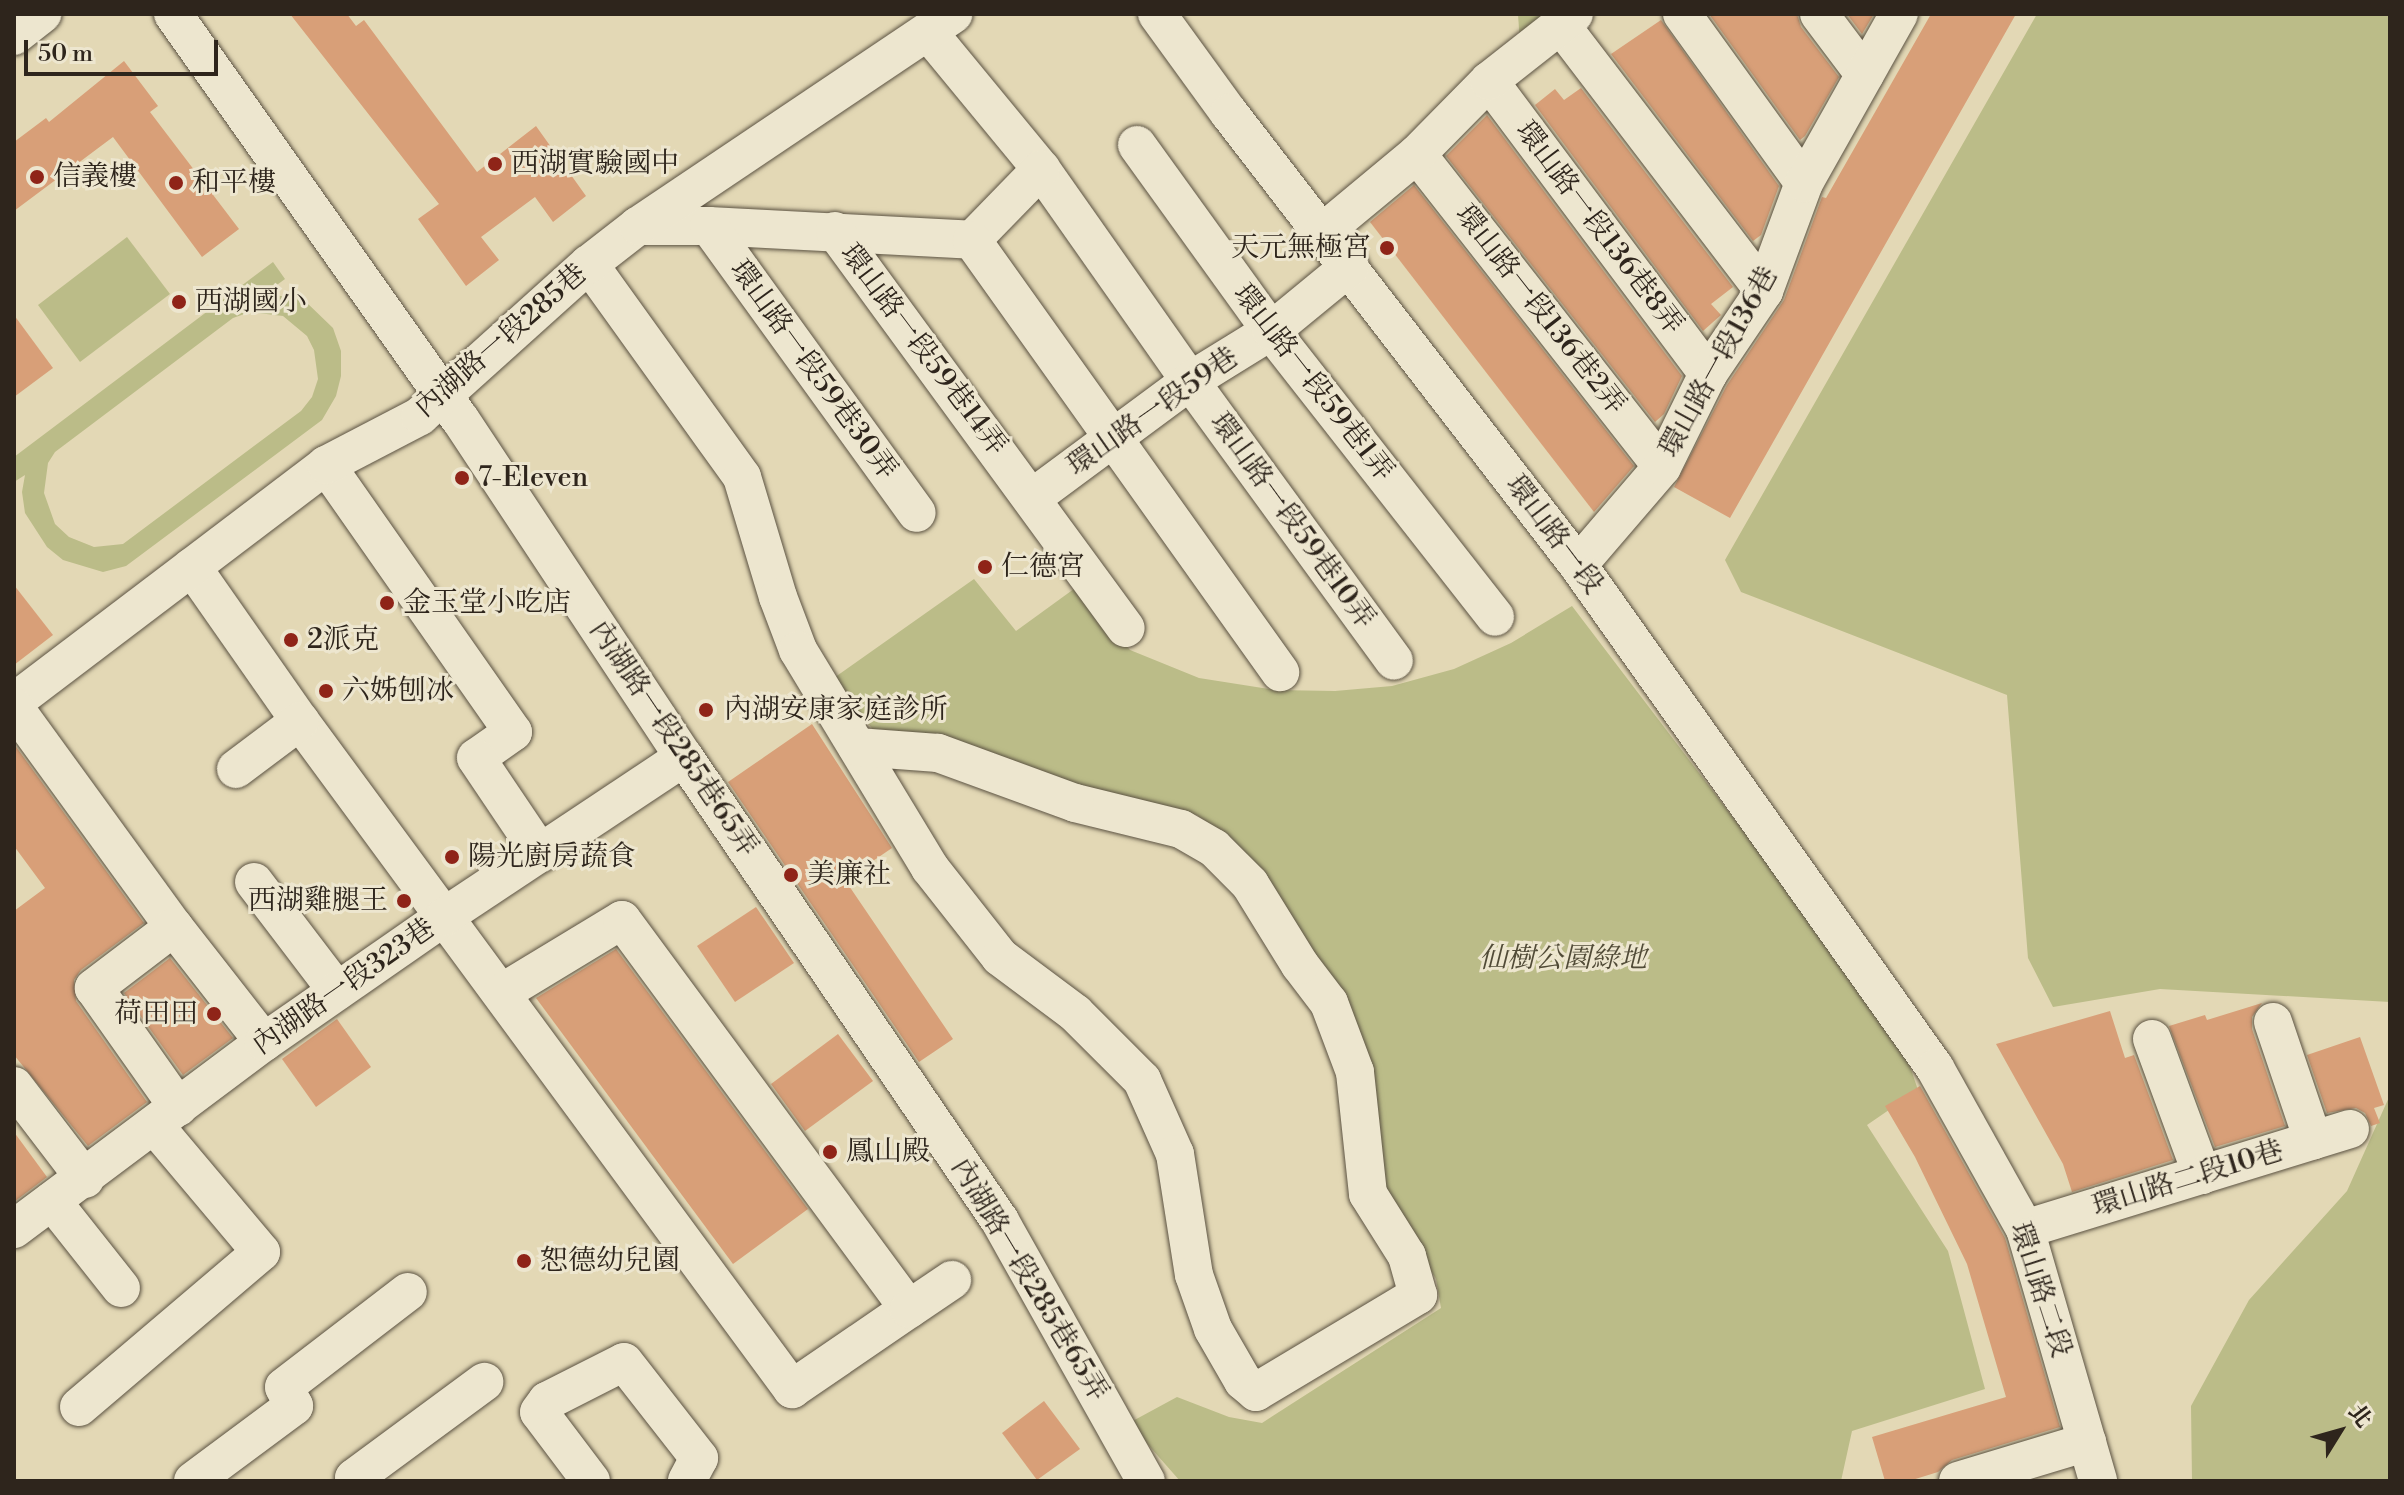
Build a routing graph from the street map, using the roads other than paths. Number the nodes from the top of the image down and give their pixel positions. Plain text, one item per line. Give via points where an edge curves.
1 (42, 14) edge
2 (173, 14) edge
3 (1682, 14) edge
4 (1819, 14) edge
5 (1899, 14) edge
6 (1567, 19) edge
7 (1172, 20) edge
8 (941, 24) edge
9 (14, 36) edge
10 (1865, 75) junction
11 (1489, 81) junction
12 (1137, 145) dead end
13 (1417, 154) junction
14 (1041, 169) junction
15 (1804, 183) junction
16 (638, 226) junction
17 (709, 226) junction
18 (835, 231) junction
19 (1323, 232) junction
20 (972, 240) junction
21 (589, 264) junction
22 (1350, 266) junction
23 (1764, 291) junction
24 (1271, 331) junction
25 (1708, 374) junction
26 (1190, 381) junction
27 (444, 396) junction
28 (1114, 436) junction
29 (326, 465) junction
30 (1662, 467) junction
31 (1032, 498) junction
32 (917, 513) dead end
33 (1578, 565) junction
34 (192, 567) junction
35 (1495, 617) dead end
36 (1126, 628) dead end
37 (1394, 661) dead end
38 (1280, 672) dead end
39 (14, 705) edge
40 (300, 721) junction
41 (857, 747) junction
42 (684, 757) junction
43 (236, 769) dead end
44 (540, 853) junction
45 (254, 882) dead end
46 (445, 916) junction
47 (174, 927) junction
48 (337, 991) junction
49 (503, 992) junction
50 (2273, 1022) dead end
51 (2152, 1039) dead end
52 (264, 1042) junction
53 (1935, 1068) joint
54 (14, 1086) edge
55 (166, 1116) junction
56 (2350, 1129) dead end
57 (2313, 1140) junction
58 (2202, 1175) junction
59 (85, 1179) junction
60 (52, 1201) junction
61 (14, 1229) edge
62 (2025, 1229) junction
63 (952, 1280) dead end
64 (121, 1288) dead end
65 (408, 1292) dead end
66 (909, 1309) junction
67 (484, 1382) dead end
68 (79, 1407) dead end
69 (2087, 1442) junction
70 (356, 1480) edge
71 (193, 1481) edge
72 (591, 1481) edge
73 (687, 1481) edge
74 (1146, 1481) edge
75 (1958, 1481) edge
76 (2098, 1481) edge

1 - 9 street
2 - 27 street, 內湖路一段285巷65弄
3 - 15 street
4 - 10 street
5 - 10 street, 環山路一段136巷
6 - 11 street
6 - 23 street
7 - 19 street, 環山路一段
8 - 14 street, 環山路一段59巷10弄
8 - 16 street, 內湖路一段285巷
10 - 15 street, 環山路一段136巷
11 - 13 street
11 - 25 street, 環山路一段136巷8弄
12 - 24 street, 環山路一段59巷1弄
13 - 19 street
13 - 30 street, 環山路一段136巷2弄
14 - 20 street
14 - 26 street, 環山路一段59巷10弄
15 - 23 street, 環山路一段136巷
16 - 17 street, 環山路一段59巷14弄
16 - 21 street, 內湖路一段285巷
17 - 18 street, 環山路一段59巷14弄
17 - 32 street, 環山路一段59巷30弄
18 - 20 street
18 - 31 street, 環山路一段59巷14弄
19 - 22 street, 環山路一段
20 - 28 street
21 - 27 street, 內湖路一段285巷
21 - 41 street via 742,477 798,650
22 - 24 street, 環山路一段59巷
22 - 33 street, 環山路一段
23 - 25 street, 環山路一段136巷
24 - 26 street, 環山路一段59巷
24 - 35 street, 環山路一段59巷1弄
25 - 30 street, 環山路一段136巷
26 - 28 street, 環山路一段59巷
26 - 37 street, 環山路一段59巷10弄
27 - 29 street, 內湖路一段285巷 via 420,416
27 - 42 street, 內湖路一段285巷65弄
28 - 31 street, 環山路一段59巷
28 - 38 street
29 - 34 street, 內湖路一段285巷
29 - 44 street via 513,732 476,758
30 - 33 street, 環山路一段136巷
31 - 36 street, 環山路一段59巷14弄
33 - 53 street, 環山路一段
34 - 39 street, 內湖路一段285巷
34 - 40 street
39 - 47 street
40 - 43 street
40 - 46 street
41 - 41 street via 930,868 1000,957 1075,1013 1142,1080 1175,1154 1194,1275 1213,1329 1243,1381 1256,1392 1418,1295 1407,1256 1368,1194 1355,1072 1329,1003 1250,884 1214,848 1181,829 1075,803 938,753
42 - 44 street, 內湖路一段323巷
42 - 74 street, 內湖路一段285巷65弄 via 1000,1221
44 - 46 street, 內湖路一段323巷
45 - 48 street
46 - 48 street, 內湖路一段323巷
46 - 49 street
47 - 52 street
47 - 55 street via 94,988
48 - 52 street, 內湖路一段323巷
49 - 66 street via 622,920
49 - 66 street via 792,1389
50 - 57 street
51 - 58 street
52 - 55 street, 內湖路一段323巷
53 - 62 street, 環山路二段
54 - 59 street
55 - 59 street, 內湖路一段323巷
55 - 68 street via 261,1252
56 - 57 street, 環山路二段10巷
57 - 58 street, 環山路二段10巷
58 - 62 street, 環山路二段10巷
59 - 60 street, 內湖路一段323巷
60 - 61 street, 內湖路一段323巷
60 - 64 street
62 - 69 street, 環山路二段
63 - 66 street
65 - 71 street via 284,1387 294,1406
67 - 70 street
69 - 75 street
69 - 76 street, 環山路二段
72 - 73 street via 539,1412 547,1401 624,1362 699,1458

